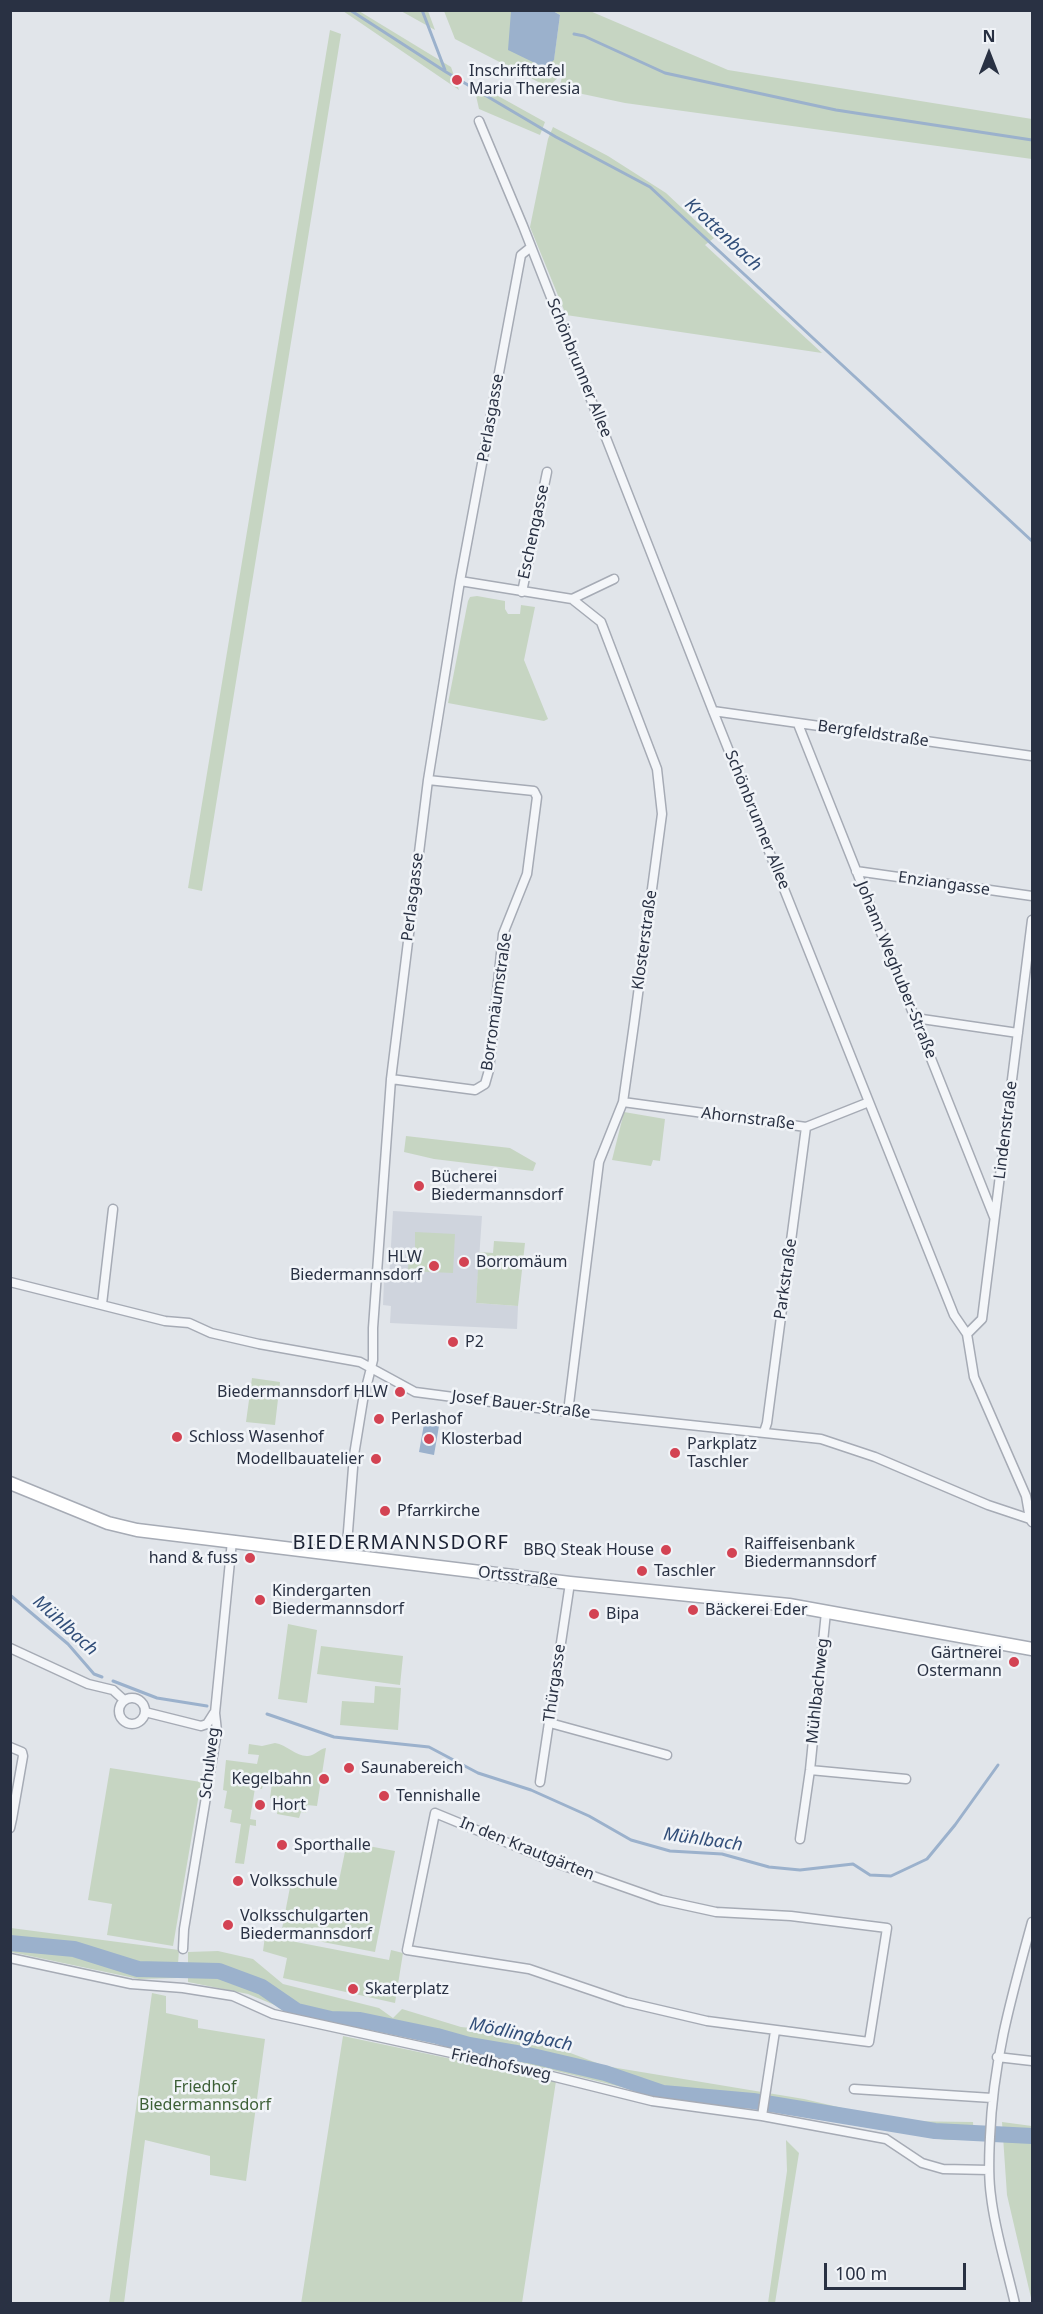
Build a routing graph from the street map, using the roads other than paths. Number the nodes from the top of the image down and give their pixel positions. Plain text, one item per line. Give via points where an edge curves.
1 (479, 121) dead end
2 (531, 247) junction
3 (547, 472) dead end
4 (614, 579) dead end
5 (460, 581) junction
6 (522, 592) junction
7 (573, 599) junction
8 (713, 711) junction
9 (798, 724) junction
10 (1032, 756) edge
11 (428, 780) junction
12 (856, 871) junction
13 (1032, 896) edge
14 (1032, 920) edge
15 (915, 1018) junction
16 (1018, 1033) junction
17 (391, 1079) junction
18 (623, 1102) junction
19 (869, 1102) junction
20 (806, 1127) junction
21 (113, 1209) dead end
22 (994, 1217) junction
23 (10, 1282) edge
24 (102, 1304) junction
25 (968, 1334) junction
26 (372, 1367) junction
27 (568, 1412) junction
28 (764, 1432) junction
29 (10, 1483) edge
30 (1031, 1521) edge
31 (231, 1541) junction
32 (346, 1557) junction
33 (570, 1583) junction
34 (826, 1612) junction
35 (10, 1648) edge
36 (1032, 1649) edge
37 (124, 1700) junction
38 (215, 1709) junction
39 (145, 1712) junction
40 (550, 1723) junction
41 (10, 1747) edge
42 (667, 1755) dead end
43 (810, 1770) junction
44 (906, 1779) dead end
45 (540, 1782) dead end
46 (11, 1822) edge
47 (800, 1839) dead end
48 (1032, 1922) edge
49 (183, 1949) dead end
50 (10, 1958) edge
51 (775, 2031) junction
52 (997, 2057) junction
53 (1032, 2061) edge
54 (854, 2089) dead end
55 (992, 2098) junction
56 (762, 2116) junction
57 (989, 2170) junction
58 (1015, 2304) edge

1 - 2 street, Schönbrunner Allee
2 - 5 street, Perlasgasse via 521,255
2 - 8 street, Schönbrunner Allee
3 - 6 street, Eschengasse
4 - 7 street
5 - 6 street
5 - 11 street, Perlasgasse
6 - 7 street
7 - 18 street, Klosterstraße via 600,622 657,769 662,814
8 - 9 street, Bergfeldstraße
8 - 19 street, Schönbrunner Allee
9 - 10 street, Bergfeldstraße
9 - 12 street, Johann Weghuber-Straße
11 - 17 street, Perlasgasse
11 - 17 street, Borromäumstraße via 534,791 537,797 527,874 503,934 485,1084 475,1090
12 - 13 street, Enziangasse
12 - 15 street, Johann Weghuber-Straße
14 - 16 street, Lindenstraße
15 - 16 street
15 - 22 street, Johann Weghuber-Straße
16 - 22 street, Lindenstraße
17 - 26 street, Perlasgasse
18 - 20 street, Ahornstraße
18 - 27 street, Klosterstraße via 599,1162
19 - 20 street, Ahornstraße
19 - 25 street, Schönbrunner Allee via 954,1315
20 - 28 street, Parkstraße
21 - 24 street
22 - 25 street, Lindenstraße via 982,1319
23 - 24 street, Josef Bauer-Straße
24 - 26 street, Josef Bauer-Straße via 165,1321 189,1323 259,1344
25 - 30 street, Schönbrunner Allee via 974,1377 1026,1496
26 - 27 street, Josef Bauer-Straße via 416,1392
26 - 32 street, Perlasgasse via 354,1455
27 - 28 street, Josef Bauer-Straße
28 - 30 street, Josef Bauer-Straße via 821,1439 875,1457
29 - 31 street, Ortsstraße via 137,1530
31 - 32 street, Ortsstraße
31 - 38 street, Schulweg
32 - 33 street, Ortsstraße
33 - 34 street, Ortsstraße
33 - 40 street, Thürgasse
34 - 36 street, Ortsstraße
34 - 43 street, Mühlbachweg
35 - 37 street via 88,1684 113,1690
37 - 39 street via 137,1699
37 - 39 street via 119,1712 127,1723 139,1722
38 - 39 street via 207,1724 201,1726
38 - 49 street, Schulweg via 217,1731
40 - 42 street
40 - 45 street, Thürgasse
41 - 46 street via 23,1756
43 - 44 street
43 - 47 street, Mühlbachweg
48 - 52 street
50 - 56 street, Friedhofsweg via 131,1984 233,1996 273,2014 652,2101
51 - 51 street, In den Krautgärten via 869,2042 887,1928 716,1912 661,1900 435,1813 407,1950 529,1969 626,2002 707,2021
51 - 56 street
52 - 53 street
52 - 55 street
54 - 55 street
55 - 57 street
56 - 57 street, Friedhofsweg via 886,2139 921,2163 943,2169
57 - 58 street via 991,2197

